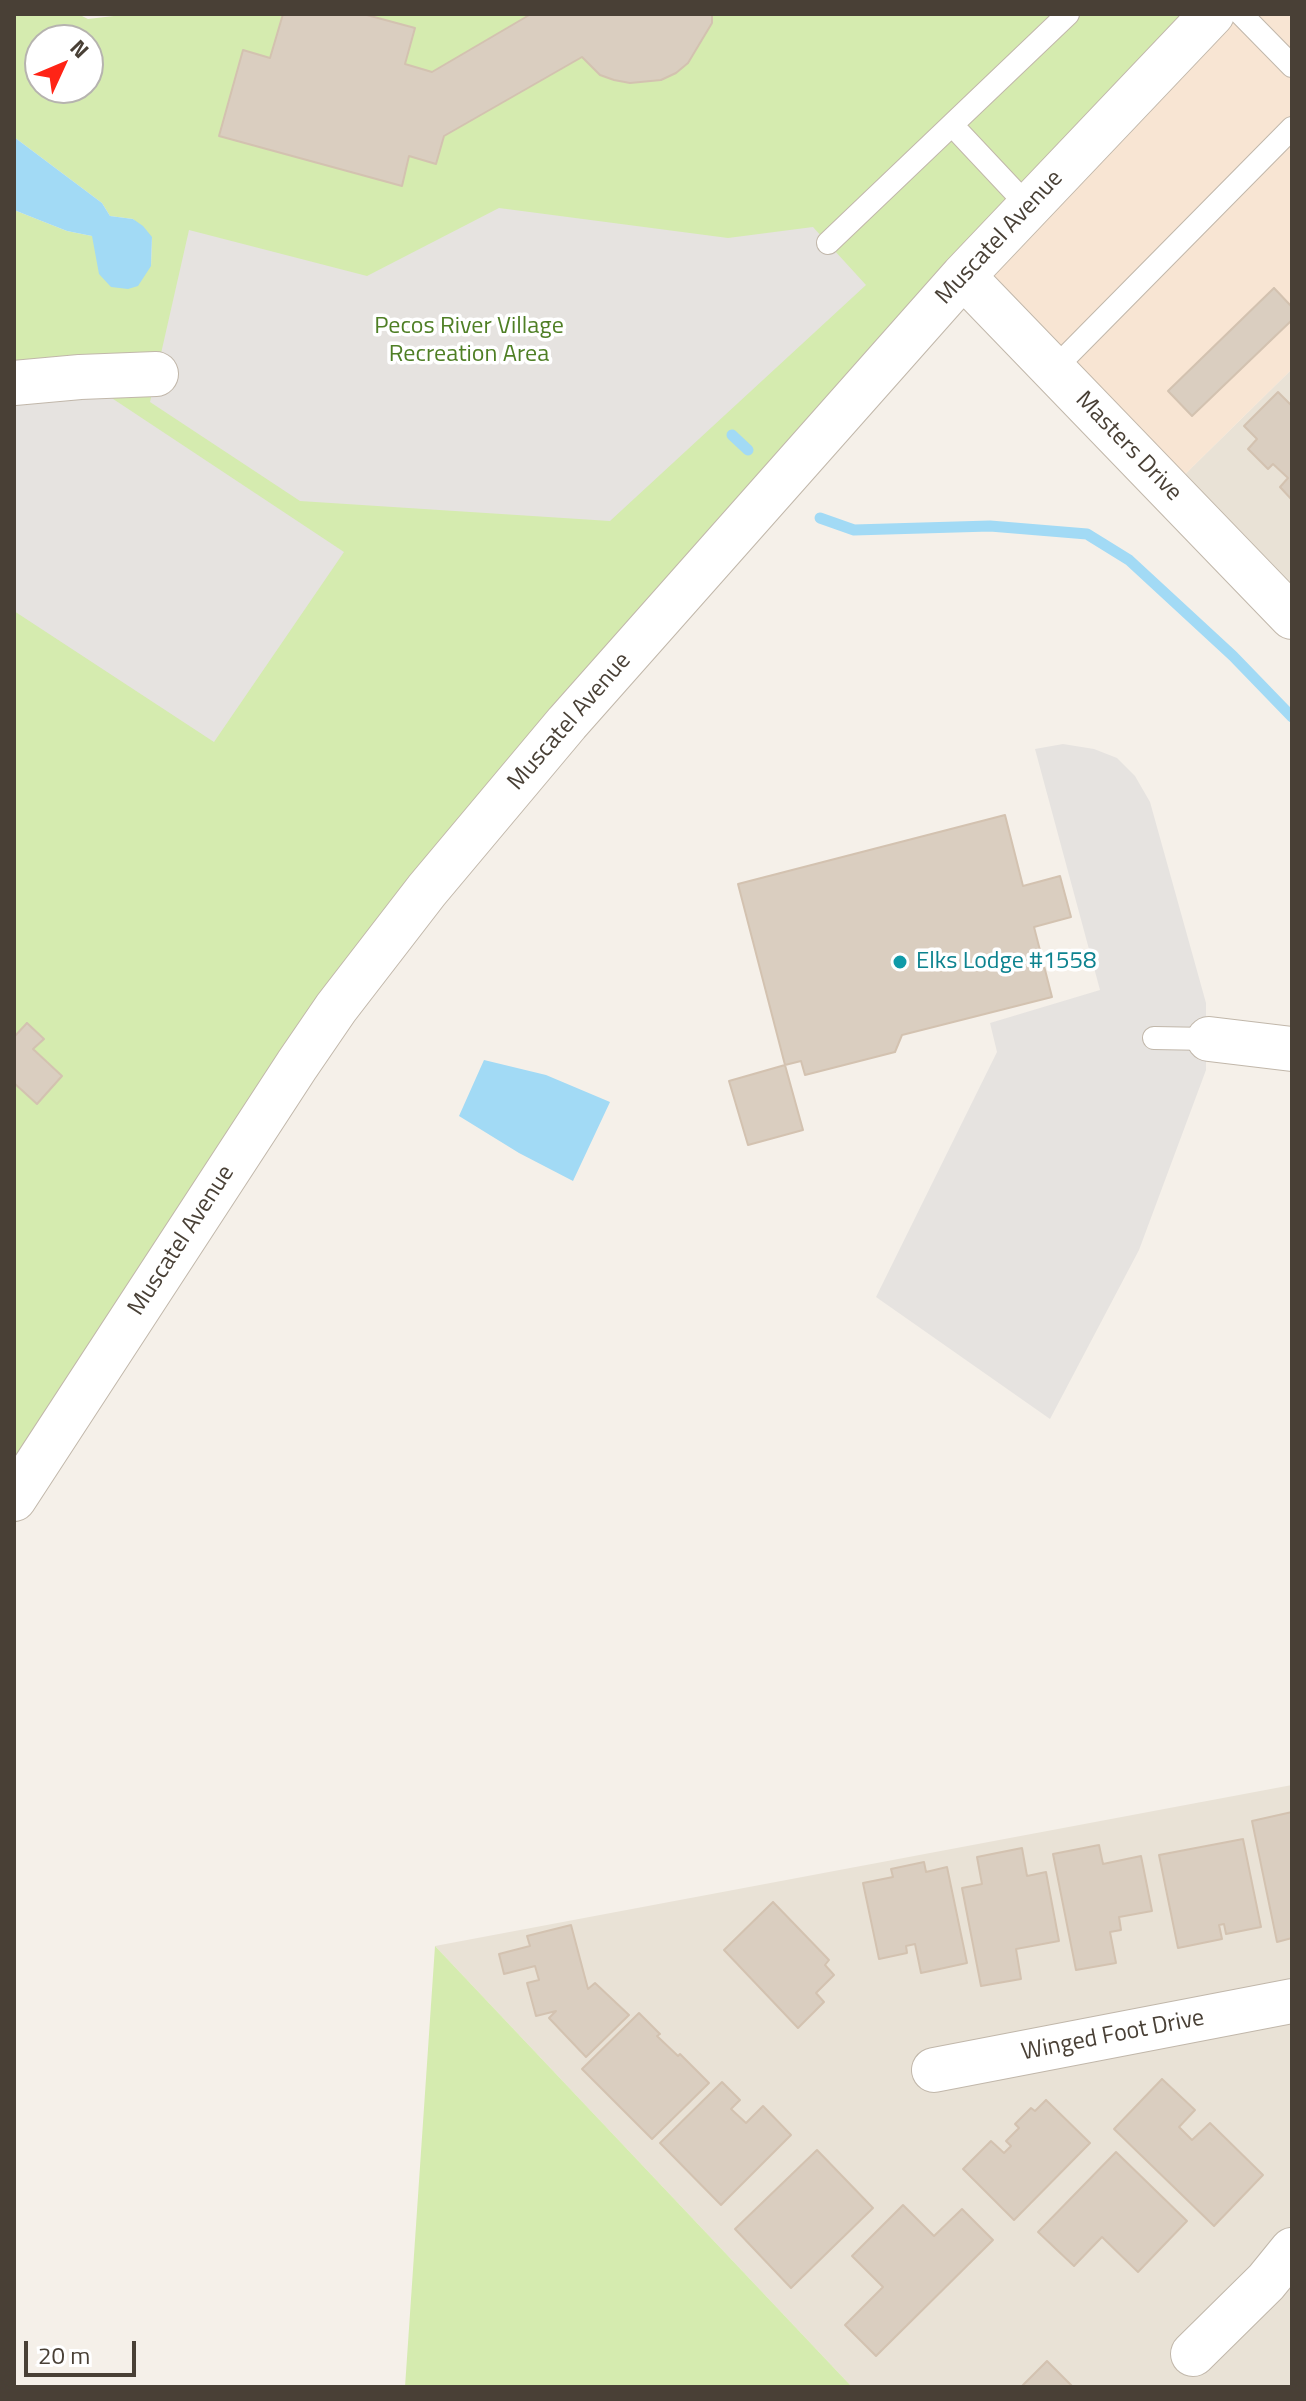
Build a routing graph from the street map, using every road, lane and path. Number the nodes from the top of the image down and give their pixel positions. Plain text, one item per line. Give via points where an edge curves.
1 (1068, 14) edge
2 (1241, 14) edge
3 (1199, 18) edge
4 (1292, 66) edge
5 (953, 126) junction
6 (1292, 128) edge
7 (1029, 207) junction
8 (828, 243) dead end
9 (963, 276) junction
10 (1053, 370) junction
11 (156, 374) dead end
12 (14, 383) edge
13 (1292, 617) edge
14 (1154, 1038) dead end
15 (1209, 1039) joint
16 (1292, 1049) edge
17 (14, 1499) edge
18 (1292, 2001) edge
19 (934, 2070) dead end
20 (1292, 2250) edge
21 (1193, 2354) dead end

1 - 5 lane
2 - 4 lane
3 - 7 street, Muscatel Avenue
5 - 7 lane
5 - 8 lane
6 - 10 lane
7 - 9 street, Muscatel Avenue
9 - 10 street, Masters Drive
9 - 17 street, Muscatel Avenue via 567,723 380,950 297,1065
10 - 13 street, Masters Drive
11 - 12 street
14 - 15 lane
15 - 16 street
18 - 19 street, Winged Foot Drive
20 - 21 street

